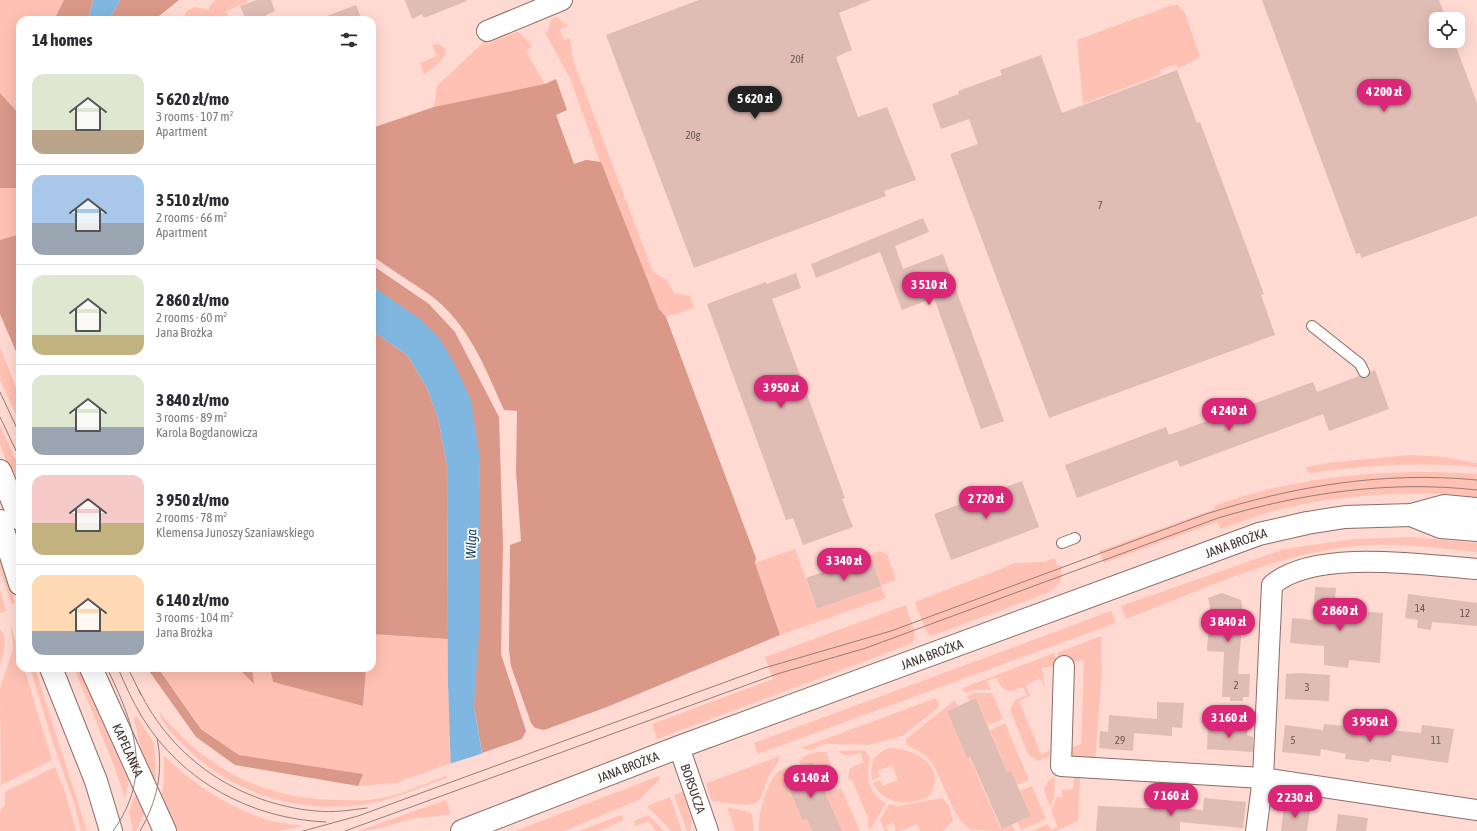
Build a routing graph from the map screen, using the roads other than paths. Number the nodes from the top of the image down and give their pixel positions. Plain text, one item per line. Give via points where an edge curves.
1 (562, 0) edge
2 (487, 31) dead end
3 (1312, 326) dead end
4 (1364, 372) dead end
5 (0, 471) edge
6 (16, 509) edge
7 (1477, 509) edge
8 (1411, 515) junction
9 (0, 521) edge
10 (1477, 530) edge
11 (1075, 538) dead end
12 (1062, 543) dead end
13 (1477, 570) edge
14 (16, 571) edge
15 (1064, 666) dead end
16 (53, 672) edge
17 (93, 672) edge
18 (679, 747) junction
19 (1264, 778) junction
20 (104, 806) junction
21 (1477, 810) edge
22 (102, 831) edge
23 (111, 831) edge
24 (165, 831) edge
25 (462, 831) edge
26 (708, 831) edge
27 (1256, 831) edge

1 - 2 street
3 - 4 lane via 1360,364
5 - 6 main road
7 - 8 main road, JANA BROŻKA via 1444,506
8 - 10 main road, JANA BROŻKA via 1441,526
8 - 18 main road, JANA BROŻKA via 1345,517 1259,534
9 - 14 main road
11 - 12 lane
13 - 19 street via 1383,561 1344,562 1296,570 1282,576 1272,585
15 - 19 street via 1061,766
16 - 20 main road
17 - 24 main road, KAPELANKA
18 - 25 main road, JANA BROŻKA
18 - 26 street, BORSUCZA
19 - 21 street
19 - 27 street
20 - 22 main road
20 - 23 main road

